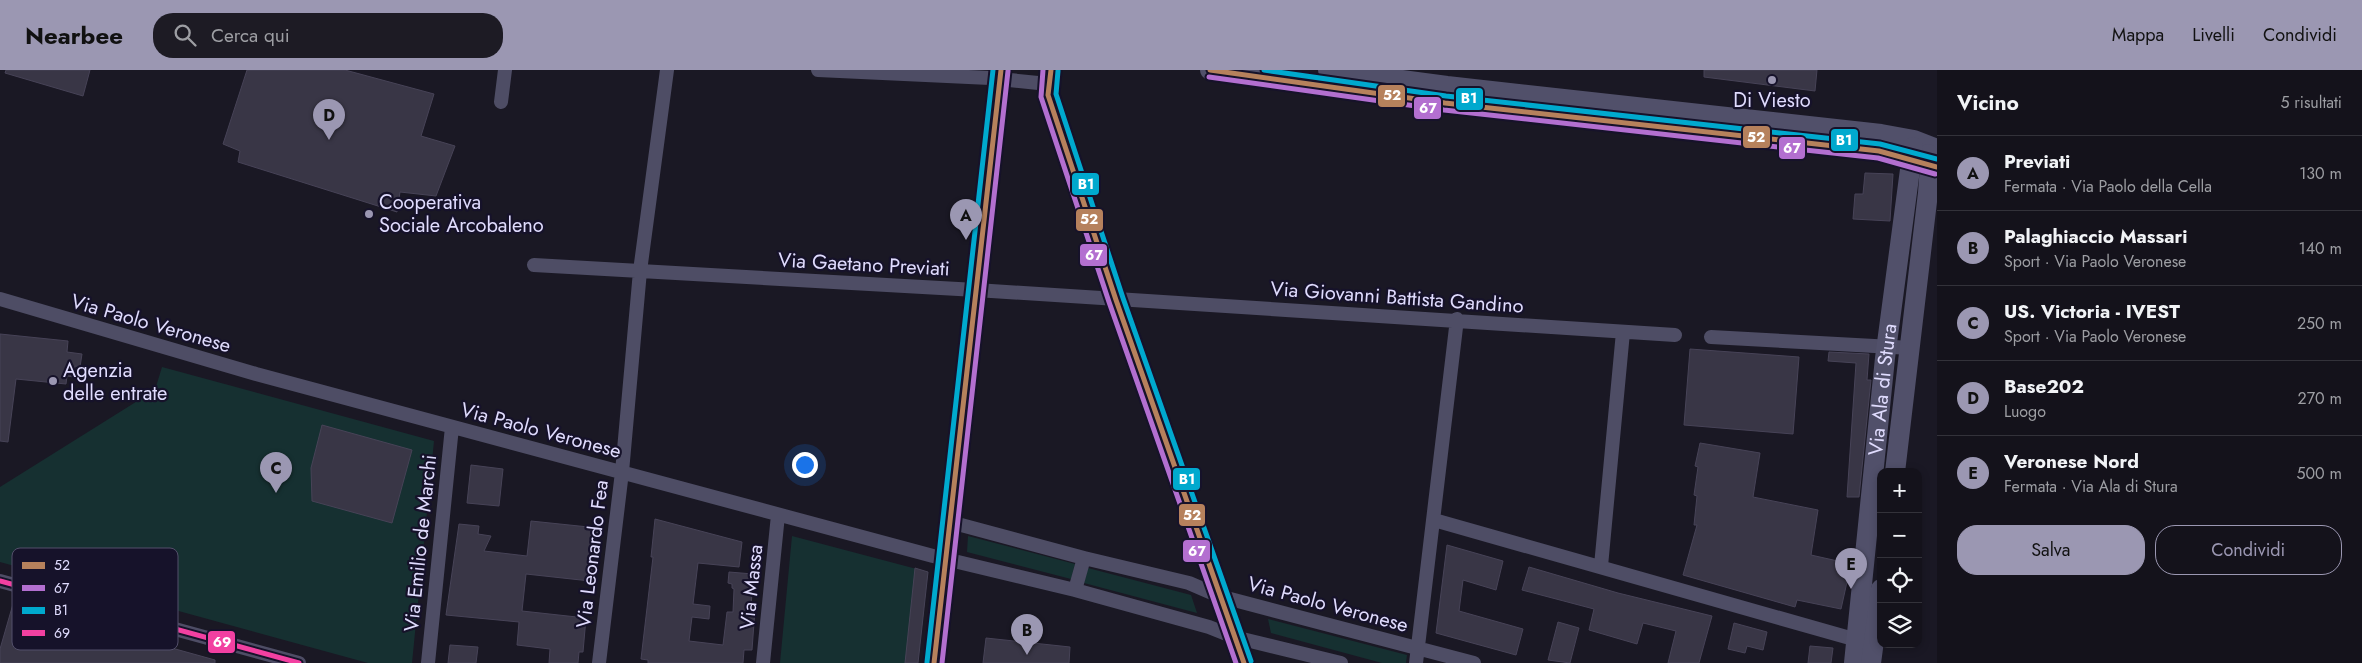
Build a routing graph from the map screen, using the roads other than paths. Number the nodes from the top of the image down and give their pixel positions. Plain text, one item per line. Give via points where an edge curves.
1 (505, 70) edge
2 (667, 70) edge
3 (818, 70) edge
4 (1050, 70) edge
5 (1210, 70) edge
6 (1328, 70) edge
7 (1000, 74) edge
8 (1048, 84) junction
9 (502, 102) dead end
10 (1926, 154) edge
11 (1930, 233) edge
12 (534, 265) dead end
13 (640, 271) junction
14 (976, 290) junction
15 (0, 299) edge
16 (1116, 300) junction
17 (1457, 319) junction
18 (1623, 332) junction
19 (1675, 335) dead end
20 (1711, 337) dead end
21 (1887, 345) junction
22 (1911, 348) junction
23 (452, 427) junction
24 (1896, 468) edge
25 (622, 472) junction
26 (778, 514) junction
27 (1434, 520) junction
28 (950, 522) junction
29 (1084, 558) junction
30 (946, 559) junction
31 (1601, 566) junction
32 (0, 581) edge
33 (12, 585) edge
34 (1075, 590) junction
35 (1219, 596) junction
36 (1878, 603) edge
37 (178, 633) edge
38 (1234, 637) junction
39 (1418, 648) junction
40 (1867, 649) edge
41 (1297, 651) junction
42 (262, 658) edge
43 (299, 663) edge
44 (428, 663) edge
45 (599, 663) edge
46 (763, 663) edge
47 (934, 663) edge
48 (1244, 663) edge
49 (1287, 663) edge
50 (1341, 663) edge
51 (1416, 663) edge
52 (1474, 663) edge
53 (1854, 663) edge

1 - 9 street
2 - 13 street, Via Leonardo Fea
3 - 7 street
4 - 8 street
5 - 10 main road via 1445,103
6 - 10 main road via 1882,134
7 - 8 street
7 - 14 street
8 - 16 street via 1048,95
10 - 11 main road, Via Ala di Stura
10 - 21 main road, Via Ala di Stura
11 - 22 main road, Via Ala di Stura
12 - 13 street
13 - 14 street, Via Gaetano Previati
13 - 25 street, Via Leonardo Fea
14 - 16 street, Via Gaetano Previati
14 - 28 street
15 - 23 street, Via Paolo Veronese
16 - 17 street, Via Giovanni Battista Gandino
16 - 35 street
17 - 18 street, Via Giovanni Battista Gandino
17 - 27 street, Via Paolo Veronese
18 - 19 street, Via Giovanni Battista Gandino
18 - 31 street
20 - 21 street
21 - 22 street
21 - 40 main road, Via Ala di Stura
22 - 24 main road, Via Ala di Stura
23 - 25 street, Via Paolo Veronese
23 - 44 street, Via Emilio de Marchi
25 - 26 street, Via Paolo Veronese
25 - 45 street, Via Leonardo Fea
26 - 30 street, Via Paolo Veronese
26 - 46 street, Via Massa
27 - 31 street
27 - 39 street, Via Paolo Veronese
28 - 29 street, Via Paolo Veronese
28 - 30 street
29 - 34 street
29 - 35 street, Via Paolo Veronese via 1189,583
30 - 34 street, Via Paolo Veronese
30 - 47 street
31 - 40 street
32 - 33 street
34 - 38 street, Via Paolo Veronese via 1209,627
35 - 38 street
35 - 39 street, Via Paolo Veronese
36 - 40 main road, Via Ala di Stura
37 - 42 street
38 - 41 street, Via Paolo Veronese
38 - 48 street
39 - 51 street, Via Paolo Veronese
39 - 52 street, Via Paolo Veronese
40 - 53 main road, Via Ala di Stura
41 - 49 street
41 - 50 street, Via Paolo Veronese
42 - 43 street

